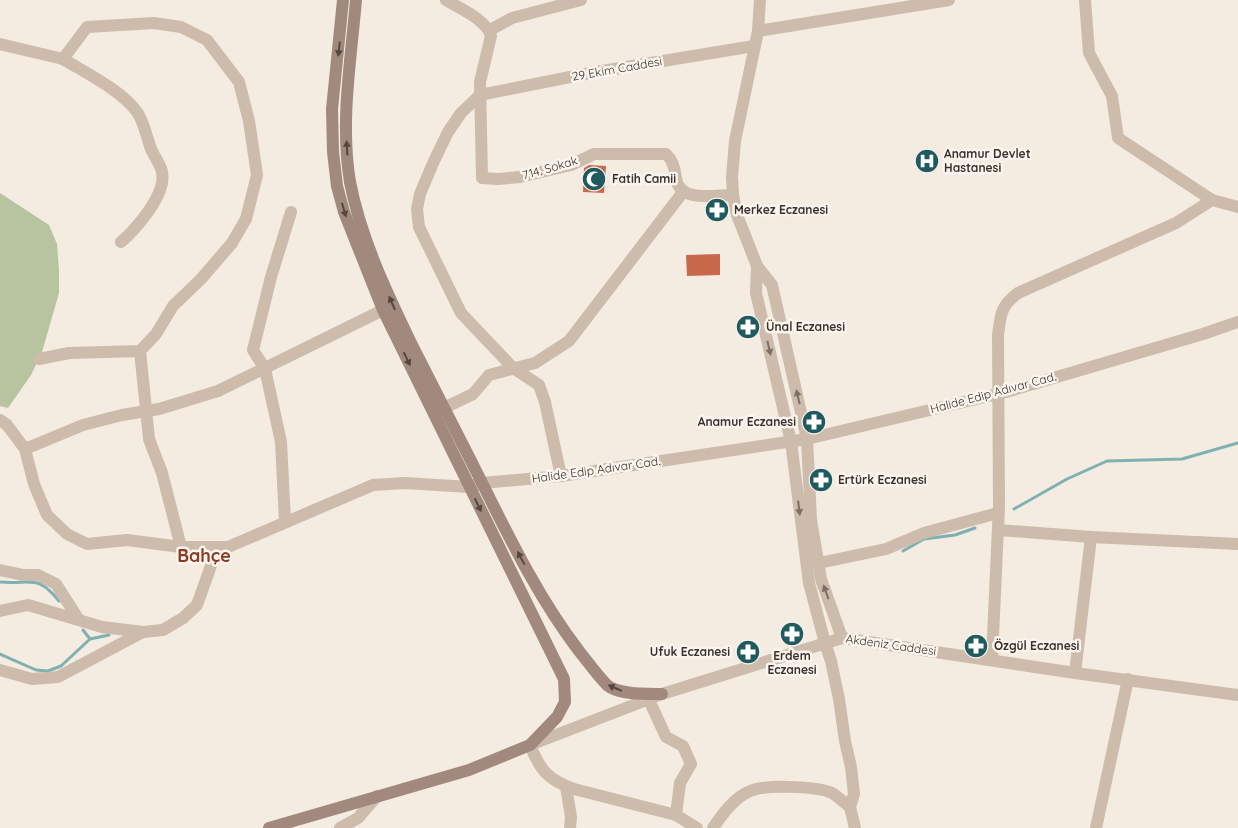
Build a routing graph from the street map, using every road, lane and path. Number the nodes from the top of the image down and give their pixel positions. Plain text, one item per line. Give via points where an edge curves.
1 (343, 0) edge
2 (356, 0) edge
3 (446, 0) edge
4 (581, 0) edge
5 (760, 0) edge
6 (949, 0) edge
7 (1085, 0) edge
8 (490, 30) junction
9 (758, 31) junction
10 (0, 44) edge
11 (754, 46) junction
12 (63, 59) junction
13 (480, 95) junction
14 (683, 192) junction
15 (733, 195) junction
16 (1212, 200) junction
17 (1238, 207) edge
18 (292, 212) dead end
19 (121, 242) dead end
20 (757, 266) junction
21 (383, 310) junction
22 (1238, 322) edge
23 (140, 351) junction
24 (39, 359) dead end
25 (513, 368) junction
26 (265, 369) junction
27 (998, 394) junction
28 (444, 408) junction
29 (145, 411) junction
30 (0, 420) edge
31 (807, 439) junction
32 (790, 442) junction
33 (25, 449) junction
34 (561, 476) junction
35 (482, 483) junction
36 (469, 488) junction
37 (998, 513) junction
38 (285, 522) junction
39 (998, 530) junction
40 (1091, 537) junction
41 (1238, 544) edge
42 (181, 547) junction
43 (228, 547) junction
44 (819, 563) junction
45 (0, 570) edge
46 (0, 610) edge
47 (79, 620) junction
48 (143, 632) junction
49 (842, 638) junction
50 (825, 643) junction
51 (992, 659) junction
52 (0, 670) edge
53 (1075, 672) junction
54 (1128, 679) junction
55 (662, 694) junction
56 (1238, 694) edge
57 (649, 700) junction
58 (530, 745) junction
59 (566, 787) junction
60 (377, 796) junction
61 (850, 807) junction
62 (676, 815) junction
63 (269, 828) edge
64 (340, 828) edge
65 (570, 828) edge
66 (697, 828) edge
67 (713, 828) edge
68 (855, 828) edge
69 (1096, 828) edge

1 -> 21 main road via 332,109 336,177 344,212
28 -> 2 main road via 392,305 356,210 347,151 346,107
3 - 8 street
4 - 8 street via 512,18
5 - 9 street
6 - 9 street
7 - 16 street via 1089,54 1112,96 1118,138
8 - 13 street
9 - 11 street
10 - 12 street
11 - 13 street, 29 Ekim Caddesi
11 - 15 street via 735,141
12 - 19 street via 114,90 138,113 162,172 162,182 153,204 137,227
12 - 23 street via 87,27 154,23 182,27 207,40 239,82 257,175 246,219 232,243 201,280 173,306 156,334
13 - 14 street, 714. Sokak via 482,178 520,177 571,165 594,154 666,154 671,158 677,184
13 - 25 street via 461,113 434,161 420,194 417,209 419,227 461,313
14 - 15 street via 693,196
14 - 25 street via 568,340 535,363
15 - 20 street via 737,215
16 - 17 street
16 - 27 street via 1176,223 1018,293 1008,301 1001,311 998,335
18 - 26 street via 252,350
31 -> 20 street via 772,285
20 -> 32 street via 756,293
21 - 26 street
21 -> 36 main road
22 - 27 street, Halide Edip Adıvar Cad.
23 - 24 street via 69,353
23 - 29 street
25 - 28 street via 489,375 473,394
25 - 34 street via 539,385
26 - 29 street via 218,391
26 - 38 street via 281,442
27 - 31 street, Halide Edip Adıvar Cad.
27 - 37 street
28 - 35 main road
29 - 33 street via 83,425
29 - 42 street via 149,439 162,474
30 - 33 street via 7,424
31 - 32 street, Halide Edip Adıvar Cad.
31 - 44 street via 811,520
32 - 34 street, Halide Edip Adıvar Cad.
32 -> 50 street via 809,582
33 - 42 street via 46,516 67,534 87,544 127,540
34 - 35 street, Halide Edip Adıvar Cad.
35 - 36 street, Halide Edip Adıvar Cad.
55 -> 35 main road via 625,692 609,687 598,675 568,637 539,591
36 - 38 street, Halide Edip Adıvar Cad. via 405,483 373,485
36 -> 58 main road via 564,679 565,702
37 - 39 street
37 - 44 street via 924,533 886,548
38 - 43 street, Halide Edip Adıvar Cad.
39 - 40 street
39 - 51 street
40 - 41 street
40 - 53 street
42 - 43 street
43 - 48 street, Halide Edip Adıvar Cad. via 214,560 197,605 163,630
49 -> 44 street
45 - 47 street via 38,575 56,584
46 - 47 street, Halide Edip Adıvar Cad. via 28,605
47 - 48 street, Halide Edip Adıvar Cad. via 102,627
48 - 52 street via 58,677 32,679
49 - 50 street, Akdeniz Caddesi
49 - 51 street, Akdeniz Caddesi
50 - 55 street, Akdeniz Caddesi
50 - 61 street via 852,767 854,794
51 - 53 street, Akdeniz Caddesi
53 - 54 street, Akdeniz Caddesi
54 - 56 street, Akdeniz Caddesi
54 - 69 street
55 - 57 street, Akdeniz Caddesi
57 - 58 street, Akdeniz Caddesi
57 - 62 street via 666,738 683,746 691,764 680,783
58 - 59 street via 544,772
58 - 60 main road via 469,770
59 - 62 street
59 - 65 street
60 - 63 main road
60 - 64 street via 358,818
61 - 67 street via 831,793 807,788 763,787 748,791 738,799
61 - 68 street
62 - 66 street

